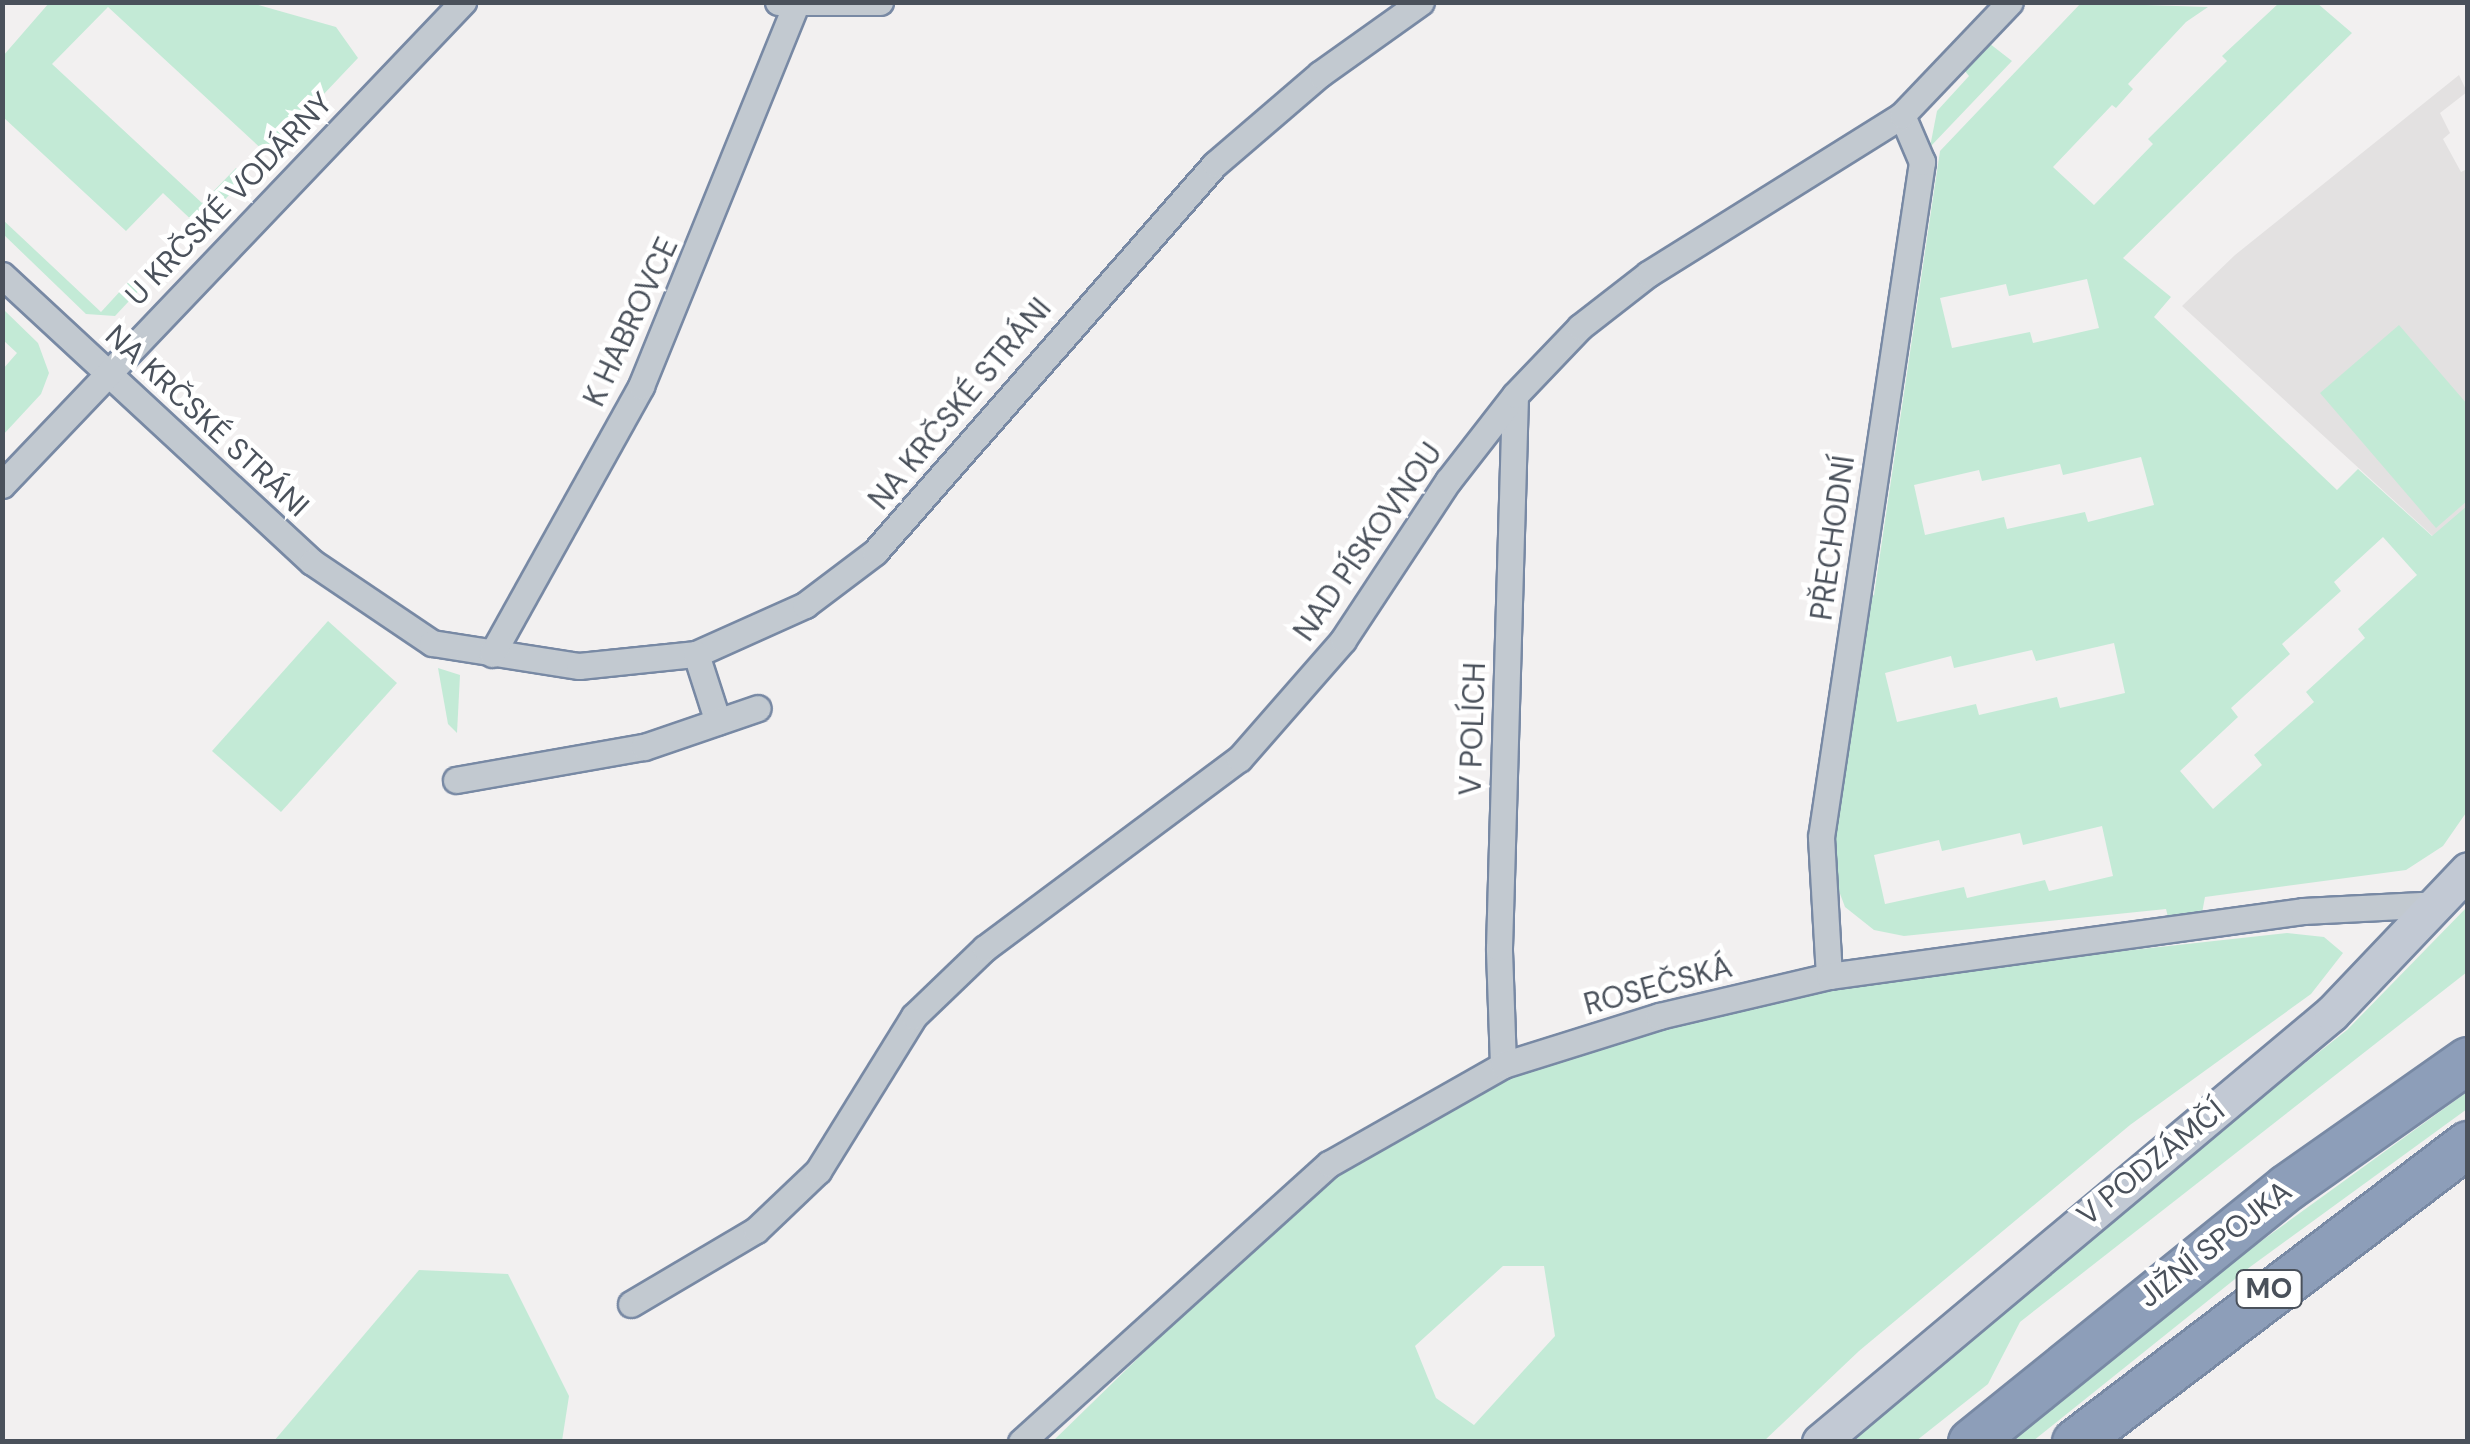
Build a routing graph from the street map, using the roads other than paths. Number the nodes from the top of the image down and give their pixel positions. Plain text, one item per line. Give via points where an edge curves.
1 (463, 2) edge
2 (880, 2) edge
3 (1421, 2) edge
4 (2010, 2) edge
5 (790, 4) edge
6 (1902, 115) junction
7 (2, 275) edge
8 (108, 374) junction
9 (1515, 395) junction
10 (2, 485) edge
11 (492, 654) junction
12 (696, 654) junction
13 (758, 708) dead end
14 (718, 722) junction
15 (456, 780) dead end
16 (2468, 870) edge
17 (2442, 904) junction
18 (1830, 976) junction
19 (2468, 1060) edge
20 (1503, 1065) junction
21 (2468, 1144) edge
22 (630, 1304) dead end
23 (1021, 1442) edge
24 (1820, 1442) edge
25 (1972, 1442) edge
26 (2076, 1442) edge

1 - 8 street, U KRČSKÉ VODÁRNY
2 - 5 street
3 - 12 street, NA KRČSKÉ STRÁNI via 1320,74 1215,164 875,552 805,605
4 - 6 street, NAD PÍSKOVNOU
5 - 11 street, K HABROVCE via 641,386
6 - 9 street, NAD PÍSKOVNOU via 1648,274 1580,327
6 - 18 street, PŘECHODNÍ via 1922,162 1821,837
7 - 8 street, NA KRČSKÉ STRÁNI
8 - 10 street, U KRČSKÉ VODÁRNY
8 - 11 street, NA KRČSKÉ STRÁNI via 312,562 381,615 432,643
9 - 20 street, V POLÍCH via 1499,948
9 - 22 street, NAD PÍSKOVNOU via 1343,640 1239,759 985,948 914,1016 818,1171 756,1230
11 - 12 street, NA KRČSKÉ STRÁNI via 579,666
12 - 14 street
13 - 14 street
14 - 15 street via 644,747
16 - 17 street, V PODZÁMČÍ
17 - 18 street, ROSEČSKÁ via 2303,911
17 - 24 street, V PODZÁMČÍ via 2332,1013
18 - 20 street, ROSEČSKÁ via 1659,1016
19 - 25 highway, JIŽNÍ SPOJKA / MO via 2288,1187
20 - 23 street, ROSEČSKÁ via 1328,1164
21 - 26 highway, MO

